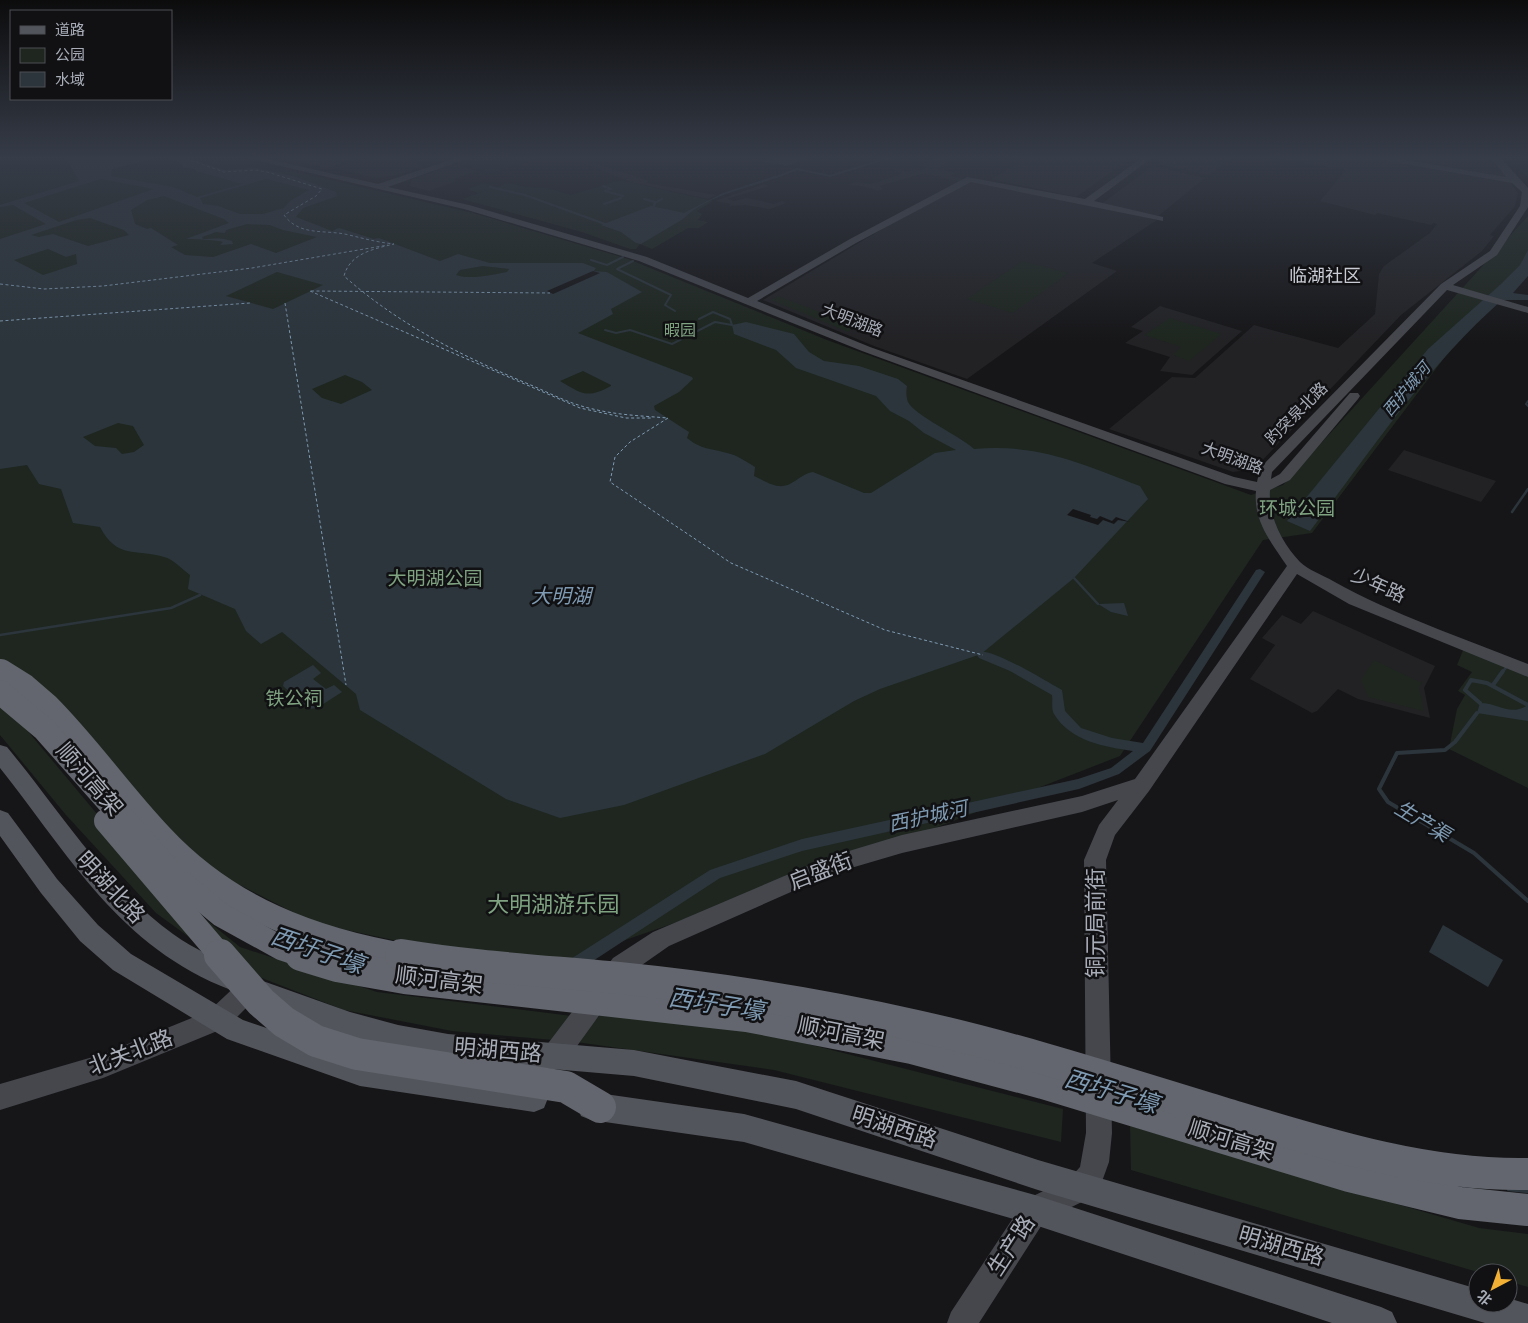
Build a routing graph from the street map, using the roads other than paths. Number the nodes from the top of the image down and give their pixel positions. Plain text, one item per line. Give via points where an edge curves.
1 (511, 219) edge
2 (895, 219) edge
3 (1516, 219) edge
4 (1526, 219) edge
5 (1455, 289) junction
6 (752, 300) junction
7 (1528, 310) edge
8 (1264, 488) junction
9 (1295, 566) junction
10 (0, 671) edge
11 (1528, 671) edge
12 (10, 701) edge
13 (0, 753) edge
14 (1142, 786) junction
15 (0, 818) edge
16 (250, 988) junction
17 (218, 1020) junction
18 (555, 1055) junction
19 (0, 1097) edge
20 (600, 1107) junction
21 (1528, 1174) edge
22 (1080, 1188) junction
23 (1035, 1210) junction
24 (1528, 1210) edge
25 (1528, 1320) edge
26 (962, 1323) edge
27 (1381, 1323) edge

1 - 6 main road, 大明湖路 via 644,259
2 - 6 main road
3 - 5 main road, 趵突泉北路 via 1494,253
4 - 5 main road, 趵突泉北路 via 1500,257
5 - 7 main road
5 - 8 main road, 趵突泉北路 via 1429,314 1285,477
6 - 8 main road, 大明湖路 via 927,372 1230,481
8 - 9 main road, 少年路 via 1262,501 1268,525
9 - 11 main road, 少年路 via 1355,600
9 - 14 main road, 铜元局前街
10 - 21 highway, 顺河高架, bridge via 40,697 161,837 203,877 252,908 330,940 418,958 738,992 856,1012 1011,1049 1362,1153 1436,1167
12 - 20 highway, bridge via 144,865 261,1002 284,1022 316,1041 357,1054 566,1087
12 - 24 highway, 顺河高架, bridge via 44,729 174,877 221,915 281,948 337,966 405,978 747,1016 912,1048 1043,1083 1350,1176 1460,1203
13 - 16 main road, 明湖北路 via 63,837 120,904 160,938
14 - 18 main road, 启盛街, bridge via 1082,804 902,844 830,866 661,940 621,966
14 - 22 main road, 铜元局前街, bridge via 1106,831 1095,860 1100,1133 1096,1162 1090,1177
15 - 17 main road via 54,893 89,933 122,962
16 - 17 main road, 北关北路
16 - 18 main road, 明湖西路 via 350,1025 398,1038 448,1047
17 - 19 main road, 北关北路 via 103,1066
17 - 20 main road, 明湖西路 via 236,1030 360,1073
18 - 22 main road, 明湖西路 via 634,1063 796,1095
20 - 23 main road, 明湖西路 via 744,1128
22 - 23 main road, 生产路
22 - 25 main road, 明湖西路
23 - 26 main road, 生产路
23 - 27 main road, 明湖西路

